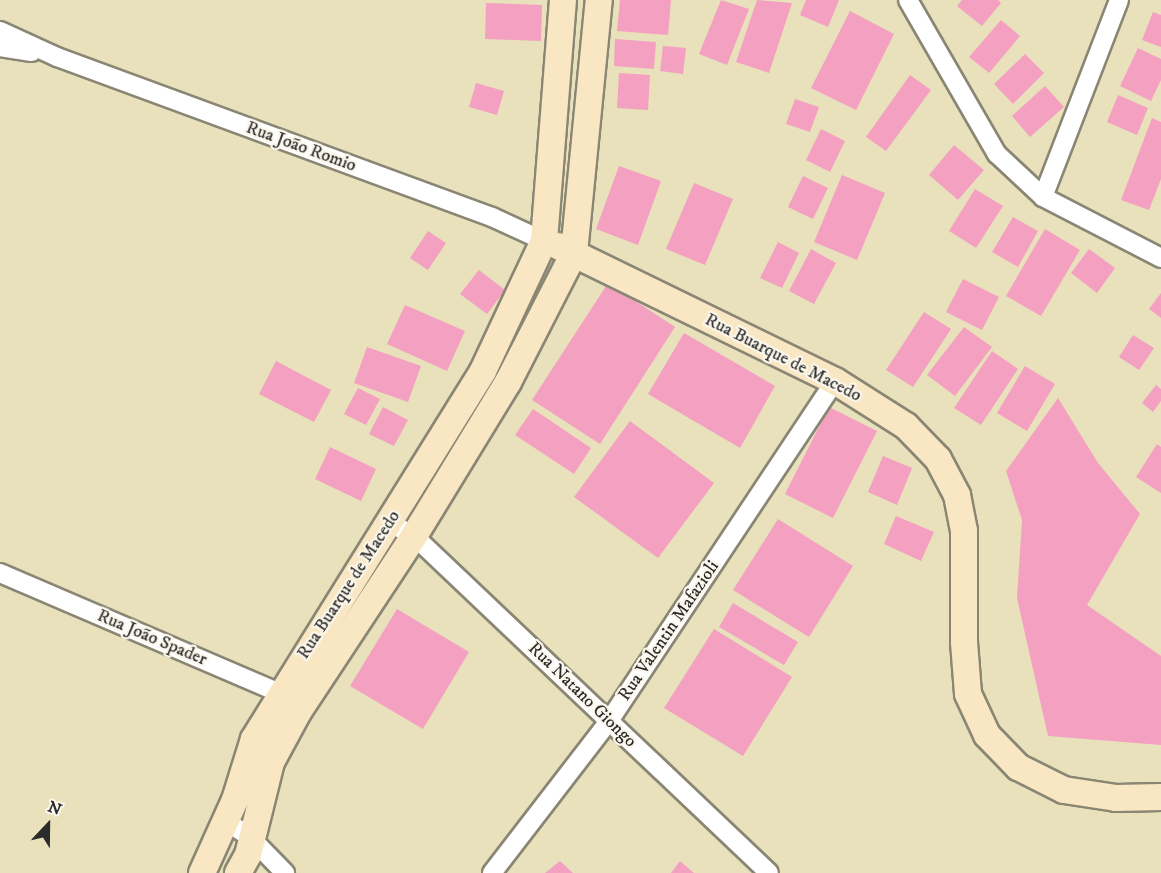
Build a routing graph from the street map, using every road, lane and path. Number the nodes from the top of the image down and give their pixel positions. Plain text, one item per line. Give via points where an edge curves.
1 (563, 0) edge
2 (599, 0) edge
3 (908, 0) edge
4 (1119, 0) edge
5 (0, 30) edge
6 (0, 47) edge
7 (57, 57) junction
8 (1043, 197) junction
9 (544, 241) junction
10 (574, 253) junction
11 (1161, 258) edge
12 (483, 372) junction
13 (835, 381) junction
14 (508, 382) junction
15 (390, 523) junction
16 (414, 536) junction
17 (0, 573) edge
18 (280, 693) junction
19 (298, 712) junction
20 (609, 721) junction
21 (1161, 797) edge
22 (226, 821) junction
23 (251, 838) junction
24 (202, 873) edge
25 (238, 873) edge
26 (285, 873) edge
27 (492, 873) edge
28 (769, 873) edge

1 - 9 main road, Rua Buarque de Macedo
2 - 10 main road, Rua Buarque de Macedo
3 - 8 street via 997,154
4 - 8 street
5 - 7 street, Rua João Romio
6 - 7 street, Rua João Romio
7 - 9 street, Rua João Romio via 492,217
8 - 11 street
9 - 10 main road, Rua Buarque de Macedo
9 - 12 main road, Rua Buarque de Macedo
10 - 13 main road, Rua Buarque de Macedo
10 - 14 main road, Rua Buarque de Macedo
12 - 14 main road
12 - 15 main road, Rua Buarque de Macedo
13 - 20 street, Rua Valentin Mafazioli
13 - 21 main road, Rua Buarque de Macedo via 906,426 938,459 957,495 964,531 968,694 987,735 1018,767 1064,790 1116,798
14 - 16 main road, Rua Buarque de Macedo
15 - 16 street, Rua Natano Giongo
15 - 18 main road, Rua Buarque de Macedo
16 - 19 main road, Rua Buarque de Macedo
16 - 20 street, Rua Natano Giongo
17 - 18 street, Rua João Spader
18 - 19 street, Rua João Spader
18 - 22 main road, Rua Buarque de Macedo via 254,739
19 - 23 main road, Rua Buarque de Macedo via 271,762
20 - 27 street, Rua Valentin Mafazioli
20 - 28 street, Rua Natano Giongo
22 - 23 street
22 - 24 main road, Rua Buarque de Macedo
23 - 25 main road, Rua Buarque de Macedo
23 - 26 street

